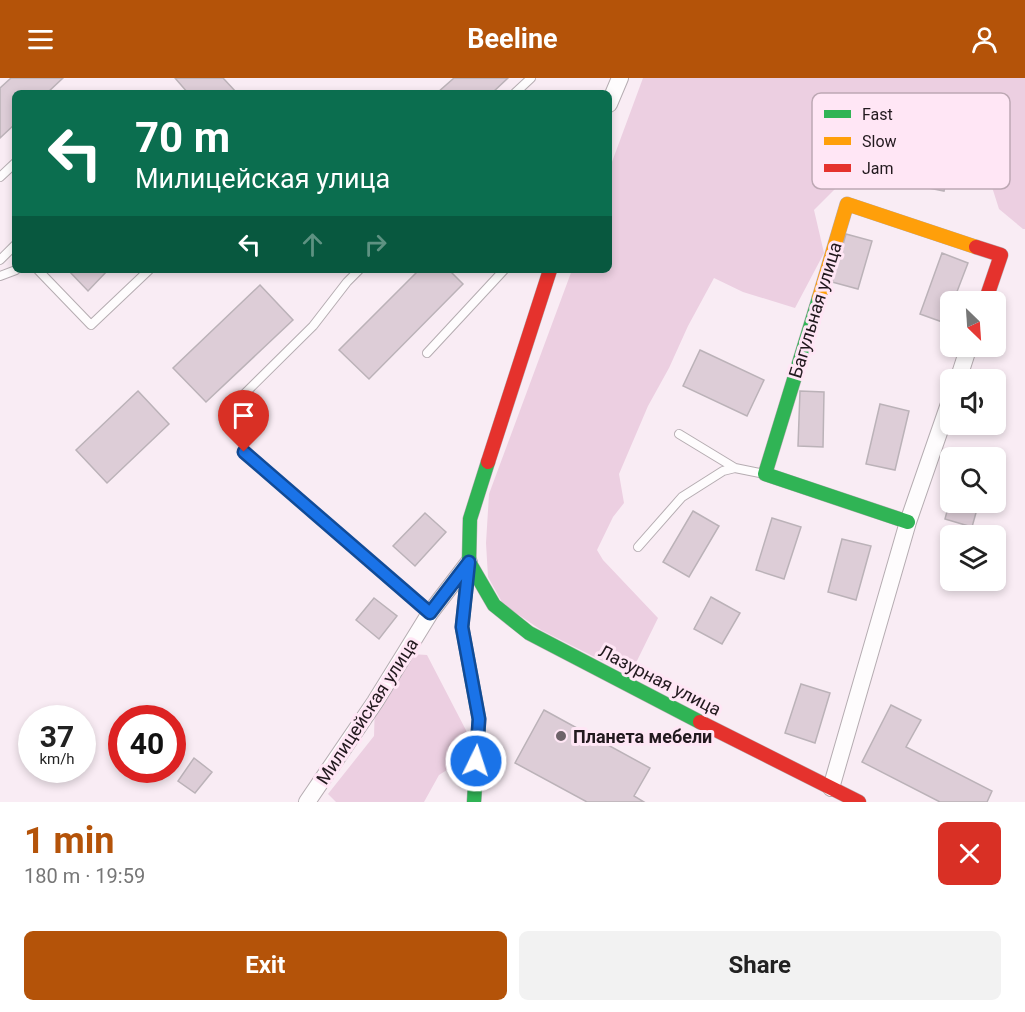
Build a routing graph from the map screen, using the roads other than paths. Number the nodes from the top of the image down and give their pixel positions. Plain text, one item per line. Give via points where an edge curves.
1 (531, 78) edge
2 (620, 78) edge
3 (519, 90) edge
4 (612, 97) edge
5 (12, 166) edge
6 (0, 177) edge
7 (12, 248) edge
8 (0, 260) edge
9 (41, 273) edge
10 (146, 273) edge
11 (356, 273) edge
12 (501, 273) edge
13 (549, 273) edge
14 (989, 291) edge
15 (427, 352) dead end
16 (224, 414) dead end
17 (940, 430) edge
18 (679, 434) dead end
19 (244, 452) dead end
20 (735, 468) junction
21 (765, 474) junction
22 (908, 522) junction
23 (638, 548) dead end
24 (469, 562) junction
25 (430, 613) junction
26 (831, 788) junction
27 (307, 802) edge
28 (474, 802) edge
29 (859, 802) edge

1 - 3 lane
2 - 4 street
5 - 6 lane
7 - 8 lane
9 - 10 lane via 92,325
11 - 16 lane via 313,326
12 - 15 lane
13 - 24 street via 470,519
14 - 21 street, Багульная улица via 1001,255 848,204
17 - 22 street
18 - 20 lane
19 - 25 lane
20 - 21 lane
20 - 23 lane via 723,471 682,497
21 - 22 street
22 - 26 street
24 - 25 street, Милицейская улица
24 - 26 street, Лазурная улица via 494,605 529,633
24 - 28 street via 462,627 479,719
25 - 27 street, Милицейская улица
26 - 29 street, Лазурная улица

